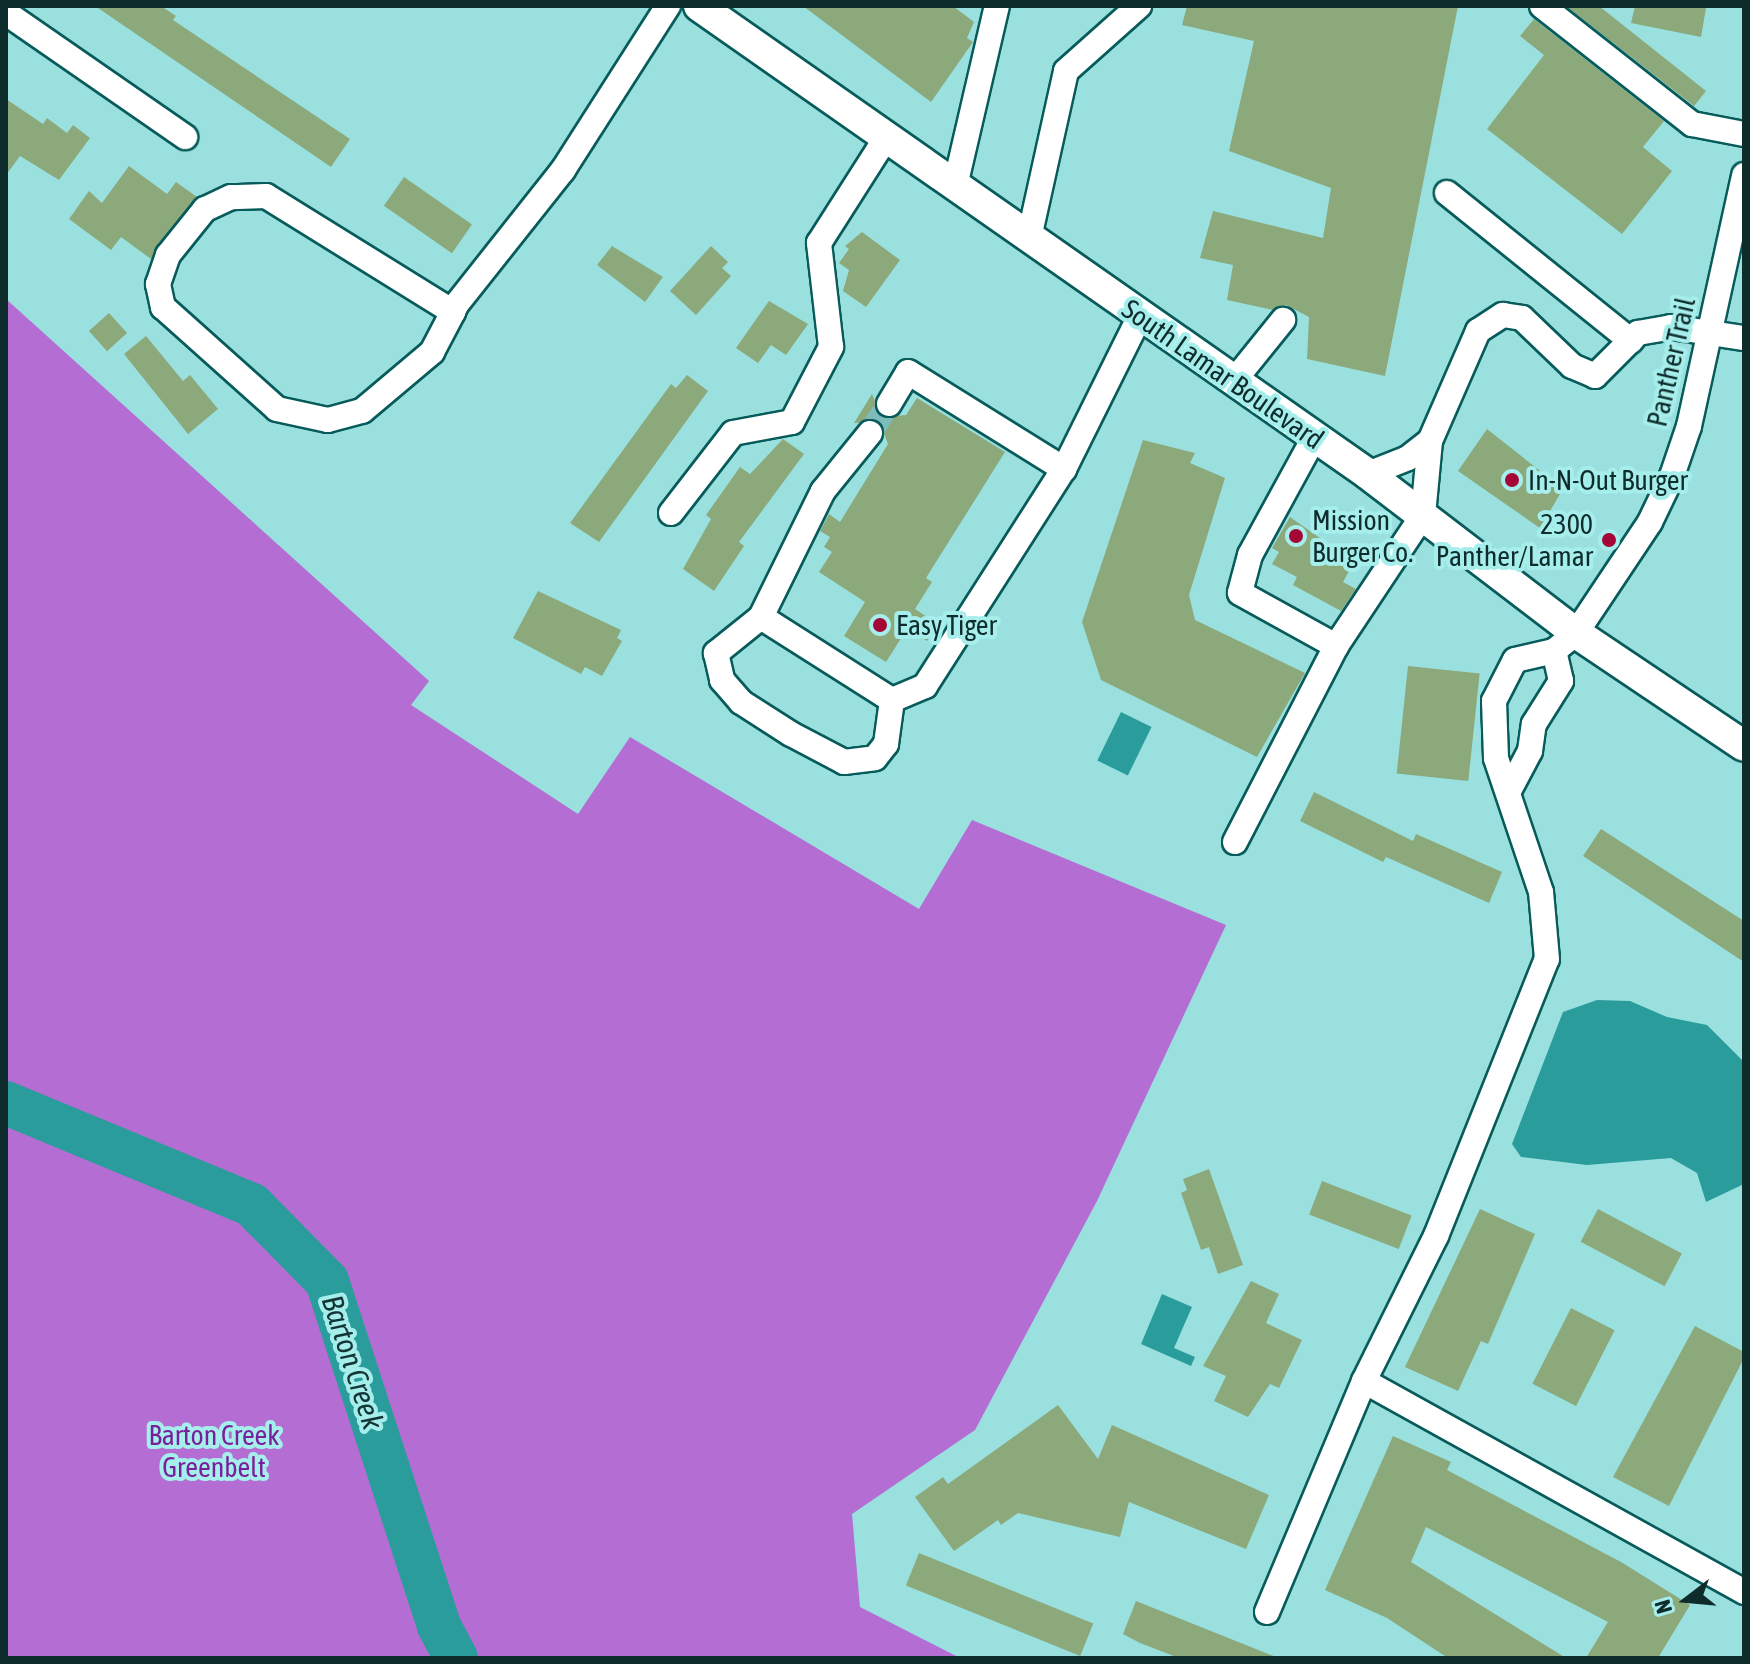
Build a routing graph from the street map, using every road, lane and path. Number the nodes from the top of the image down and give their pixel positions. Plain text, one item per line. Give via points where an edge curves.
1 (668, 6) edge
2 (699, 6) edge
3 (997, 6) edge
4 (1139, 6) edge
5 (1542, 6) edge
6 (6, 13) edge
7 (1744, 134) edge
8 (185, 137) dead end
9 (886, 138) junction
10 (1744, 175) edge
11 (955, 186) junction
12 (1447, 193) dead end
13 (1029, 238) junction
14 (453, 312) junction
15 (1140, 316) junction
16 (1283, 320) dead end
17 (1710, 332) junction
18 (1744, 338) edge
19 (1631, 341) junction
20 (1233, 382) junction
21 (889, 404) tunnel mouth
22 (870, 433) tunnel mouth
23 (1314, 438) junction
24 (1430, 441) junction
25 (1064, 469) junction
26 (1368, 474) junction
27 (671, 513) dead end
28 (1423, 515) junction
29 (761, 617) junction
30 (1565, 642) junction
31 (1336, 646) junction
32 (892, 700) junction
33 (1744, 746) edge
34 (1510, 789) junction
35 (1235, 842) dead end
36 (1364, 1381) junction
37 (1744, 1592) edge
38 (1267, 1612) dead end

1 - 14 street via 563,170
2 - 9 main road, South Lamar Boulevard
3 - 11 street
4 - 13 street via 1066,71
5 - 7 street via 1692,124
6 - 8 street
9 - 11 main road, South Lamar Boulevard
9 - 27 street via 819,243 831,347 792,422 733,433
10 - 17 street, Panther Trail
11 - 13 main road, South Lamar Boulevard
12 - 19 street
13 - 15 main road, South Lamar Boulevard
14 - 14 street via 432,352 362,411 328,420 277,409 163,307 158,284 168,255 205,209 231,197 266,196
15 - 20 main road, South Lamar Boulevard
15 - 25 street
16 - 20 street
17 - 18 street
17 - 19 street via 1671,327 1638,333
17 - 30 street, Panther Trail via 1672,476 1650,522
19 - 24 street via 1595,376 1572,366 1522,318 1503,315 1478,331
20 - 23 main road, South Lamar Boulevard
21 - 25 street via 908,372
22 - 29 street via 823,491
23 - 26 main road, South Lamar Boulevard
23 - 31 street via 1250,555 1240,593
24 - 26 street via 1408,458
24 - 28 street
25 - 32 street via 925,686
26 - 28 main road, South Lamar Boulevard
28 - 30 main road, South Lamar Boulevard
28 - 31 street
29 - 32 street
29 - 32 street via 716,653 722,680 741,702 791,734 844,762 875,758 886,744
30 - 33 main road, South Lamar Boulevard
30 - 34 street via 1561,681 1534,724 1530,751
30 - 34 street via 1515,660 1494,701 1496,758
31 - 35 street
34 - 36 street via 1541,892 1547,959 1436,1236
36 - 37 street
36 - 38 street

